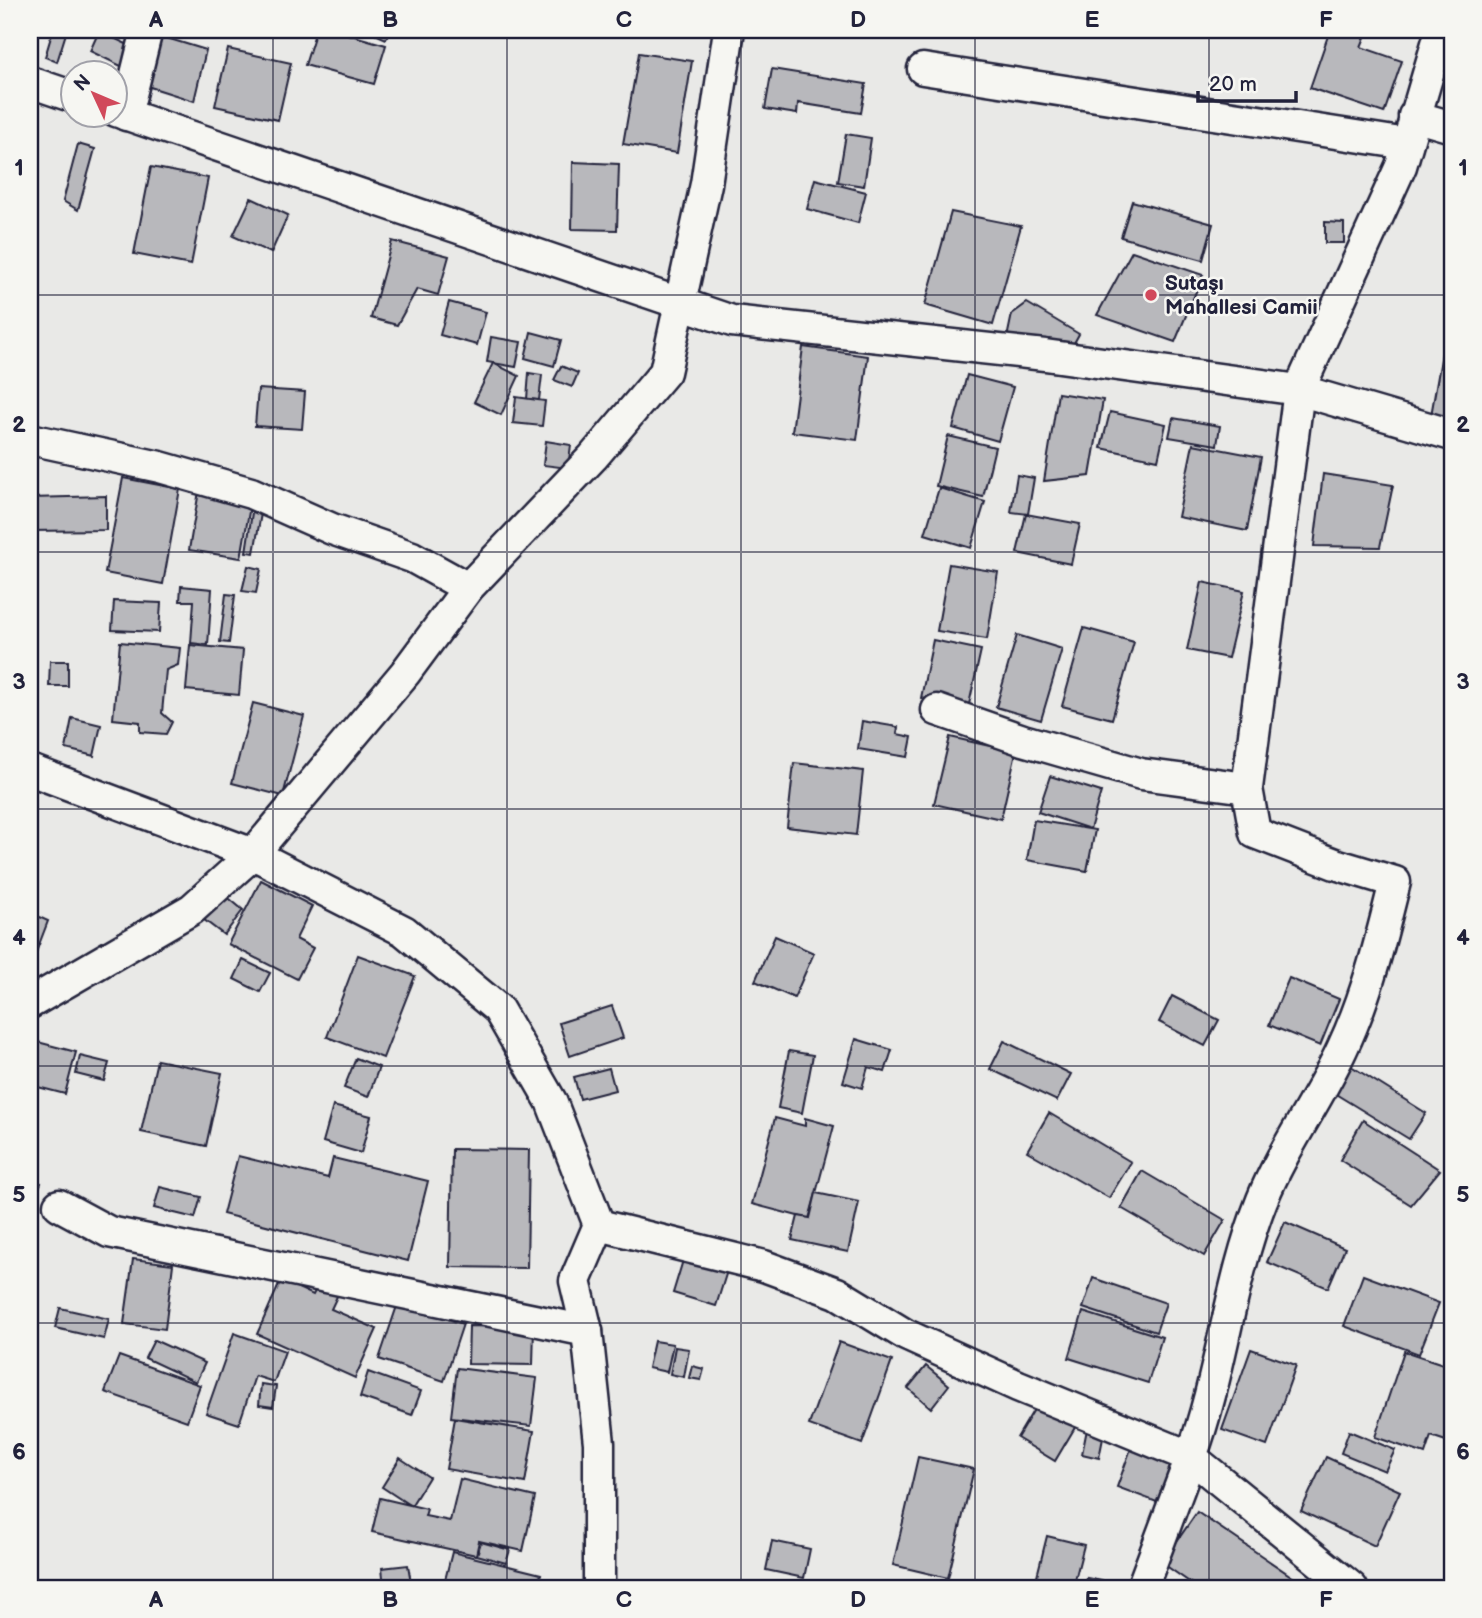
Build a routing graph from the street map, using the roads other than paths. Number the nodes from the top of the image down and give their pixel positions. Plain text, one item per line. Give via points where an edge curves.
1 (146, 30) edge
2 (729, 30) edge
3 (1441, 30) edge
4 (923, 69) dead end
5 (30, 82) edge
6 (130, 83) edge
7 (60, 92) edge
8 (130, 116) edge
9 (1452, 127) edge
10 (1410, 130) junction
11 (680, 302) junction
12 (1299, 390) junction
13 (1452, 435) edge
14 (30, 439) edge
15 (468, 588) junction
16 (937, 710) dead end
17 (30, 770) edge
18 (1247, 788) junction
19 (253, 854) junction
20 (30, 1003) edge
21 (59, 1205) dead end
22 (599, 1225) junction
23 (587, 1331) junction
24 (1191, 1457) junction
25 (599, 1588) edge
26 (1142, 1588) edge
27 (1352, 1588) edge

1 - 6 street
2 - 11 street via 706,184
3 - 10 street
4 - 10 street
5 - 7 street
8 - 11 street
9 - 10 street
10 - 12 street via 1401,166
11 - 12 street via 732,321 1045,355
11 - 15 street via 665,372 593,457
12 - 13 street
12 - 18 street
14 - 15 street via 160,467 251,493 332,529 412,557
15 - 19 street via 405,673
16 - 18 street via 1141,774
17 - 19 street
18 - 24 street via 1255,833 1395,882 1375,965 1343,1049 1262,1200 1235,1289 1208,1411
19 - 20 street via 192,909
19 - 22 street via 404,931 498,1009 551,1101
21 - 23 street via 110,1232
22 - 23 street via 575,1281
22 - 24 street via 764,1266 837,1293 905,1335
23 - 25 street via 598,1443
24 - 26 street
24 - 27 street

